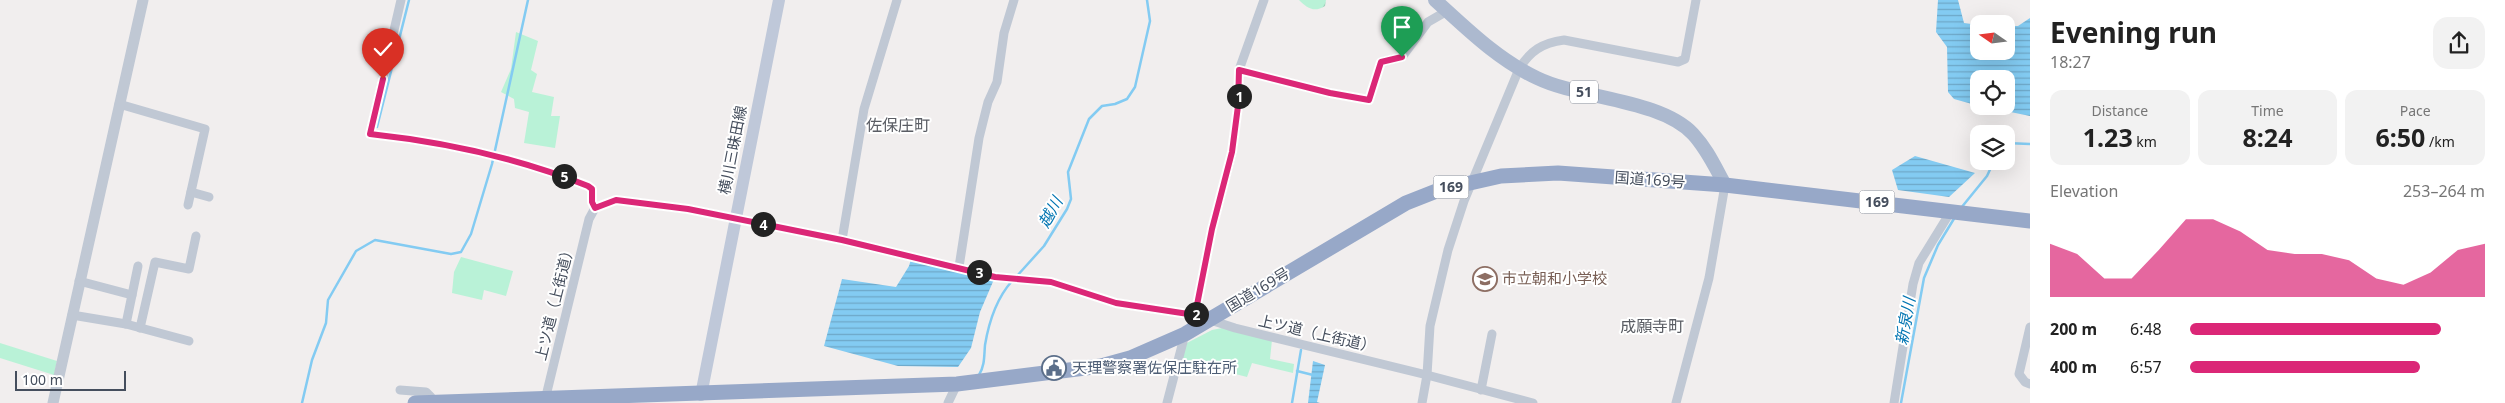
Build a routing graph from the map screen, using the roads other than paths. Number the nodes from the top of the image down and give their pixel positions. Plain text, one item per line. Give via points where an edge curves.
1 (143, 0) edge
2 (402, 0) edge
3 (780, 0) edge
4 (896, 0) edge
5 (1014, 0) edge
6 (1264, 0) edge
7 (1435, 0) edge
8 (1696, 0) edge
9 (1447, 11) junction
10 (1518, 69) junction
11 (1239, 70) junction
12 (119, 104) junction
13 (1472, 182) junction
14 (1725, 185) junction
15 (191, 192) junction
16 (209, 197) dead end
17 (188, 205) dead end
18 (595, 208) junction
19 (1951, 211) junction
20 (736, 218) junction
21 (2030, 221) edge
22 (196, 236) dead end
23 (842, 240) junction
24 (138, 266) dead end
25 (959, 267) junction
26 (79, 281) junction
27 (132, 295) junction
28 (72, 315) junction
29 (1202, 317) junction
30 (126, 324) junction
31 (2030, 327) edge
32 (140, 328) junction
33 (1185, 334) junction
34 (1492, 334) dead end
35 (189, 341) dead end
36 (1427, 374) junction
37 (957, 384) junction
38 (2030, 384) edge
39 (400, 390) dead end
40 (1481, 390) junction
41 (701, 399) edge
42 (545, 401) edge
43 (53, 403) edge
44 (415, 403) edge
45 (431, 403) edge
46 (948, 403) edge
47 (1167, 403) edge
48 (1422, 403) edge
49 (1534, 403) edge
50 (1676, 403) edge
51 (1894, 403) edge

1 - 12 street
2 - 18 street via 370,134 540,167 588,186 592,189
3 - 20 main road, 横川三昧田線
4 - 23 street via 864,109
5 - 25 street via 1004,33 997,82 979,138
6 - 11 street
7 - 9 main road, 51
8 - 10 street via 1685,59 1678,62 1564,40 1550,42 1529,53
9 - 10 main road, 51
9 - 11 street via 1428,22 1402,57 1381,62 1369,100
10 - 13 street
10 - 14 main road, 51 via 1539,79 1667,116 1691,132 1703,146
11 - 29 street via 1232,152 1212,229
12 - 15 street via 205,129
12 - 26 street
13 - 14 highway, 国道169号 / 169 via 1508,175 1558,173
13 - 29 highway, 国道169号 / 169 via 1406,203
13 - 36 street via 1446,260 1430,326
14 - 19 highway, 国道169号 / 169
14 - 50 street via 1709,278
15 - 16 street
15 - 17 street
18 - 20 street, 上ツ道（上街道） via 616,200
18 - 42 street, 上ツ道（上街道） via 589,219
19 - 21 highway, 国道169号 / 169
19 - 51 street via 1919,263
20 - 23 street, 上ツ道（上街道）
20 - 41 main road, 横川三昧田線 via 712,328
22 - 32 street via 189,269 156,262
23 - 25 street, 上ツ道（上街道）
24 - 27 street
25 - 29 street, 上ツ道（上街道） via 995,277 1051,282 1116,303
26 - 27 street
26 - 28 street
27 - 30 street
28 - 30 street
28 - 43 street
29 - 33 highway, 国道169号 / 169
29 - 36 street, 上ツ道（上街道） via 1235,328
30 - 32 street
31 - 38 street via 2020,374
32 - 35 street
33 - 37 highway, 国道169号 / 169 via 1130,358 1102,366
33 - 47 street
34 - 40 street
36 - 40 street, 上ツ道（上街道）
36 - 48 street
37 - 41 highway, 国道169号 / 169
37 - 46 street
39 - 45 street via 426,392
40 - 49 street, 上ツ道（上街道）
41 - 42 highway, 国道169号 / 169
42 - 45 highway, 国道169号 / 169
44 - 45 highway, 国道169号 / 169

